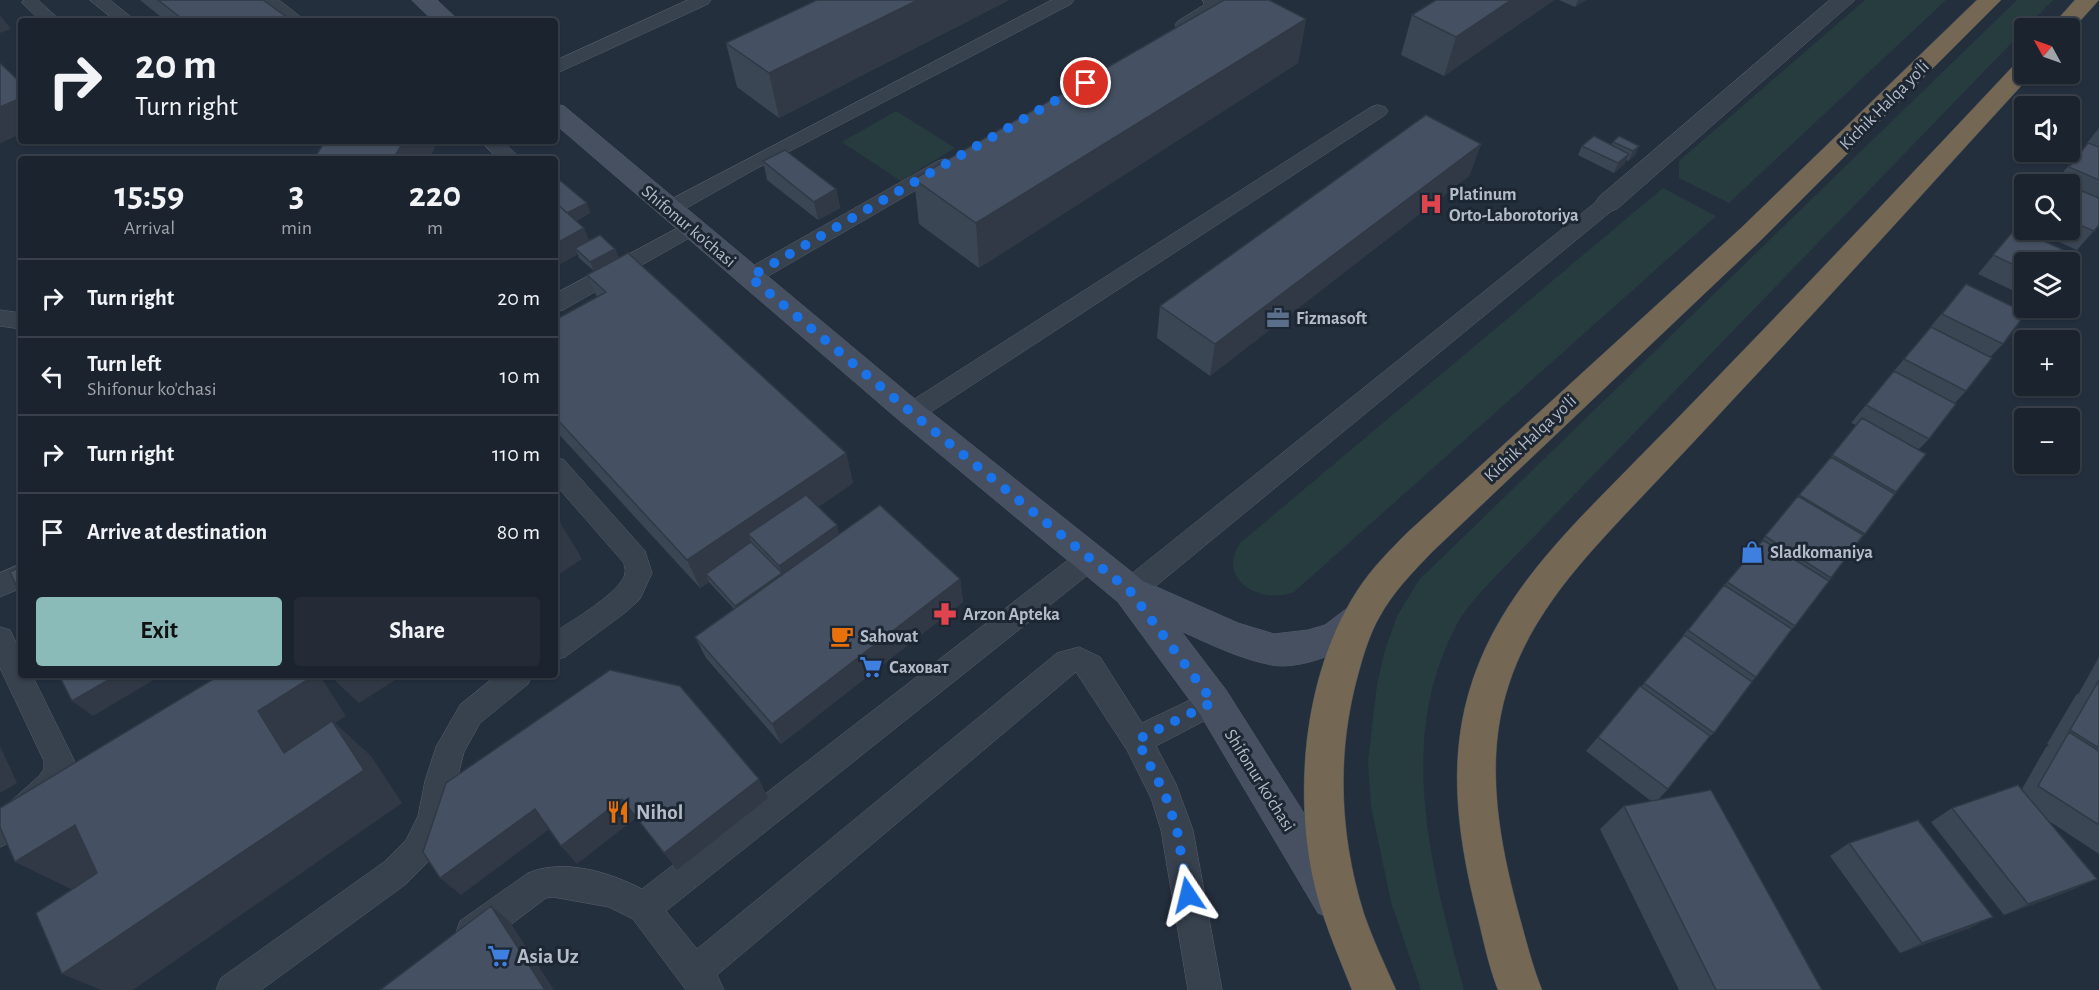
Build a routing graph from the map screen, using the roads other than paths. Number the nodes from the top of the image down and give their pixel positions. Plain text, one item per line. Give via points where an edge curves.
1 (99, 0) edge
2 (268, 0) edge
3 (423, 0) edge
4 (702, 0) edge
5 (1065, 0) edge
6 (1212, 0) edge
7 (1844, 0) edge
8 (1989, 0) edge
9 (2088, 0) edge
10 (31, 3) dead end
11 (48, 18) edge
12 (123, 18) edge
13 (293, 18) edge
14 (441, 18) edge
15 (2071, 18) edge
16 (1165, 36) edge
17 (558, 67) edge
18 (2014, 79) edge
19 (1378, 111) dead end
20 (558, 114) edge
21 (494, 144) edge
22 (508, 156) edge
23 (959, 157) edge
24 (1608, 203) joint
25 (669, 209) junction
26 (691, 228) junction
27 (750, 277) junction
28 (558, 302) edge
29 (0, 318) edge
30 (18, 321) edge
31 (912, 413) junction
32 (558, 469) edge
33 (1089, 558) junction
34 (18, 577) edge
35 (0, 586) edge
36 (1130, 591) junction
37 (1359, 621) junction
38 (0, 639) edge
39 (558, 646) edge
40 (18, 676) edge
41 (19, 678) edge
42 (514, 678) edge
43 (1213, 702) junction
44 (1137, 740) junction
45 (50, 786) junction
46 (84, 786) edge
47 (0, 832) edge
48 (644, 908) junction
49 (1343, 913) junction
50 (453, 948) edge
51 (700, 981) edge
52 (233, 990) edge
53 (1206, 990) edge
54 (1374, 990) edge
55 (1520, 990) edge

1 - 12 lane
2 - 13 lane
3 - 14 street
4 - 17 lane
5 - 25 lane
6 - 16 lane via 1214,7
7 - 24 street
8 - 37 highway, Kichik Halqa yo'li via 1757,230 1426,537 1376,591
9 - 15 highway
10 - 11 lane
18 - 55 highway via 1571,549 1533,596 1516,625 1500,658 1481,718 1475,752 1475,789 1486,873
19 - 31 lane
20 - 25 street, Shifonur ko'chasi
21 - 22 lane
23 - 27 lane
24 - 36 lane
25 - 26 street, Shifonur ko'chasi
26 - 27 street, Shifonur ko'chasi
26 - 28 lane
27 - 31 street, Shifonur ko'chasi
29 - 30 lane
31 - 33 street, Shifonur ko'chasi
32 - 39 lane via 636,559 639,573 630,591 616,604
33 - 36 street, Shifonur ko'chasi
33 - 48 lane
34 - 35 lane
36 - 37 street, Shifonur ko'chasi via 1231,637 1274,650 1308,646 1336,637
36 - 43 street, Shifonur ko'chasi
37 - 49 highway, Kichik Halqa yo'li via 1331,708 1321,762 1324,828
38 - 40 lane
41 - 45 lane via 59,760 59,773
42 - 52 lane via 470,714 452,747 433,819 417,851 394,873
43 - 44 lane
43 - 49 street, Shifonur ko'chasi
44 - 51 lane via 1090,666 1075,658 1067,662
44 - 53 lane via 1165,794 1177,830
45 - 46 lane
45 - 47 lane
48 - 50 lane via 614,892 553,881 539,884
48 - 51 lane
49 - 54 highway, Kichik Halqa yo'li

